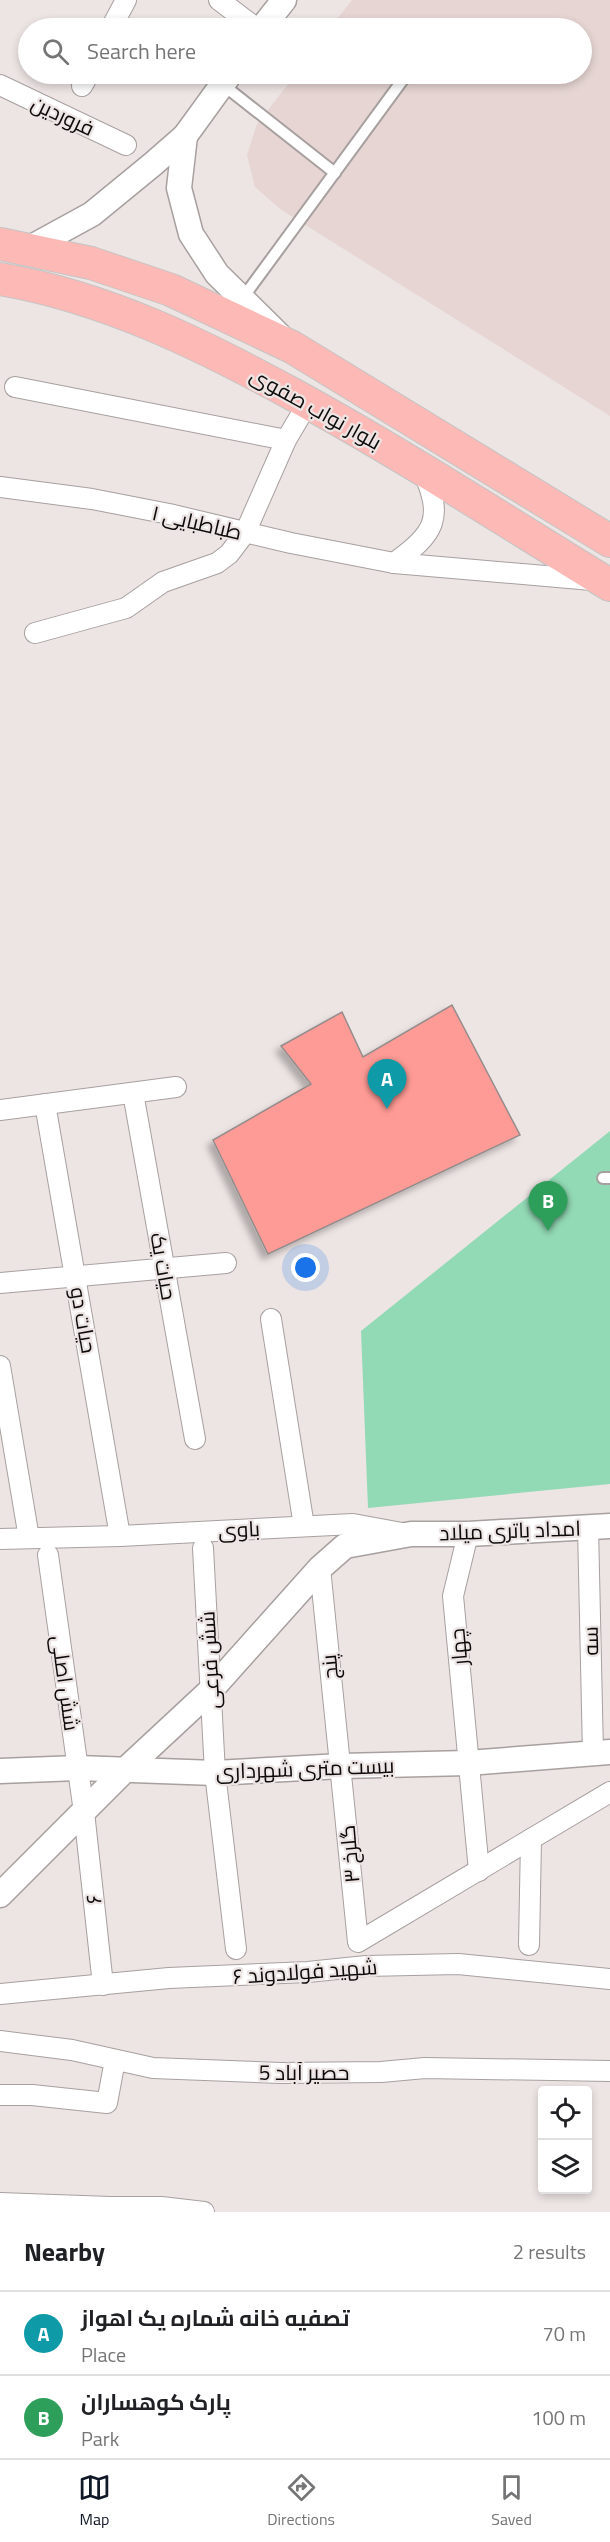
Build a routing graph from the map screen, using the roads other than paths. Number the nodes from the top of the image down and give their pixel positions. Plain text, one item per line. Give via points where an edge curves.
1 (126, 0) edge
2 (219, 0) edge
3 (284, 0) edge
4 (116, 18) edge
5 (242, 18) edge
6 (270, 18) edge
7 (222, 84) edge
8 (232, 84) edge
9 (400, 84) edge
10 (0, 86) edge
11 (185, 136) junction
12 (126, 145) dead end
13 (335, 173) junction
14 (14, 247) edge
15 (0, 279) edge
16 (242, 299) junction
17 (292, 347) junction
18 (15, 387) dead end
19 (308, 403) junction
20 (286, 440) junction
21 (422, 468) junction
22 (0, 487) edge
23 (245, 533) junction
24 (610, 541) edge
25 (394, 563) junction
26 (607, 583) edge
27 (35, 633) dead end
28 (176, 1087) dead end
29 (133, 1093) junction
30 (45, 1104) junction
31 (0, 1110) edge
32 (226, 1263) dead end
33 (164, 1268) junction
34 (76, 1277) junction
35 (0, 1283) edge
36 (271, 1319) dead end
37 (0, 1366) edge
38 (195, 1439) dead end
39 (304, 1526) junction
40 (599, 1527) edge
41 (411, 1534) junction
42 (468, 1534) junction
43 (120, 1536) junction
44 (29, 1538) junction
45 (0, 1539) edge
46 (202, 1548) dead end
47 (48, 1554) dead end
48 (320, 1568) junction
49 (210, 1691) junction
50 (601, 1753) edge
51 (468, 1762) junction
52 (341, 1766) junction
53 (78, 1768) junction
54 (125, 1770) junction
55 (0, 1771) edge
56 (215, 1773) junction
57 (609, 1796) edge
58 (84, 1812) junction
59 (531, 1839) junction
60 (479, 1871) junction
61 (0, 1895) edge
62 (529, 1945) dead end
63 (236, 1949) dead end
64 (610, 1976) edge
65 (103, 1985) junction
66 (0, 1994) edge
67 (0, 2041) edge
68 (115, 2060) junction
69 (610, 2071) edge
70 (0, 2095) edge
71 (0, 2203) edge
72 (204, 2212) edge

1 - 4 street
2 - 5 street
3 - 6 street
7 - 11 street
8 - 13 lane
9 - 13 lane
10 - 12 street, فروردین
11 - 14 street via 92,214
11 - 16 street via 179,188 191,234 217,274
13 - 16 lane
14 - 17 main road, بلوار نواب صفوی via 91,263 171,290
15 - 19 main road, بلوار نواب صفوی via 82,299 157,326
16 - 17 street
17 - 24 main road, بلوار نواب صفوی
18 - 20 street
19 - 20 street
19 - 21 main road, بلوار نواب صفوی
20 - 23 street
21 - 25 street via 435,511 432,522 429,532
21 - 26 main road, بلوار نواب صفوی
22 - 23 street, طباطبایی ۱ via 92,499
23 - 25 street, طباطبایی ۱
23 - 27 street via 217,563 163,582 126,608
25 - 26 street, طباطبایی ۱
28 - 29 street
29 - 30 street
29 - 33 street, حیات یک
30 - 31 street
30 - 34 street, حیات دو
32 - 33 street
33 - 34 street
33 - 38 street, حیات یک
34 - 35 street
34 - 43 street, حیات دو
36 - 39 street
37 - 44 street
39 - 41 street, باوی via 353,1524
39 - 43 street, باوی
40 - 42 street, امداد باتری میلاد
40 - 50 street, سه
41 - 42 street, امداد باتری میلاد
41 - 48 street via 345,1546
42 - 51 street, چهار via 453,1596
43 - 44 street, باوی
44 - 45 street, باوی
46 - 49 street, شش فرعی
47 - 53 street, شش اصلی
48 - 49 street
48 - 52 street, پنج
49 - 54 street
49 - 56 street, شش فرعی
50 - 51 street, بیست متری شهرداری
51 - 52 street, بیست متری شهرداری
51 - 60 street, چهار
52 - 56 street, بیست متری شهرداری
52 - 60 street, گلرخ ۳ via 358,1942
53 - 54 street, بیست متری شهرداری
53 - 55 street, بیست متری شهرداری
53 - 58 street, شش اصلی
54 - 56 street, بیست متری شهرداری
54 - 58 street
56 - 63 street, شش فرعی
57 - 59 street
58 - 61 street
58 - 65 street, ۶
59 - 60 street
59 - 62 street
64 - 65 street, شهید فولادوند ۶ via 458,1964 366,1966
65 - 66 street, شهید فولادوند ۶
67 - 68 street, حصیر آباد 5
68 - 69 street, حصیر آباد 5 via 153,2068 281,2073 425,2068
68 - 70 street via 107,2103
71 - 72 street via 161,2207

